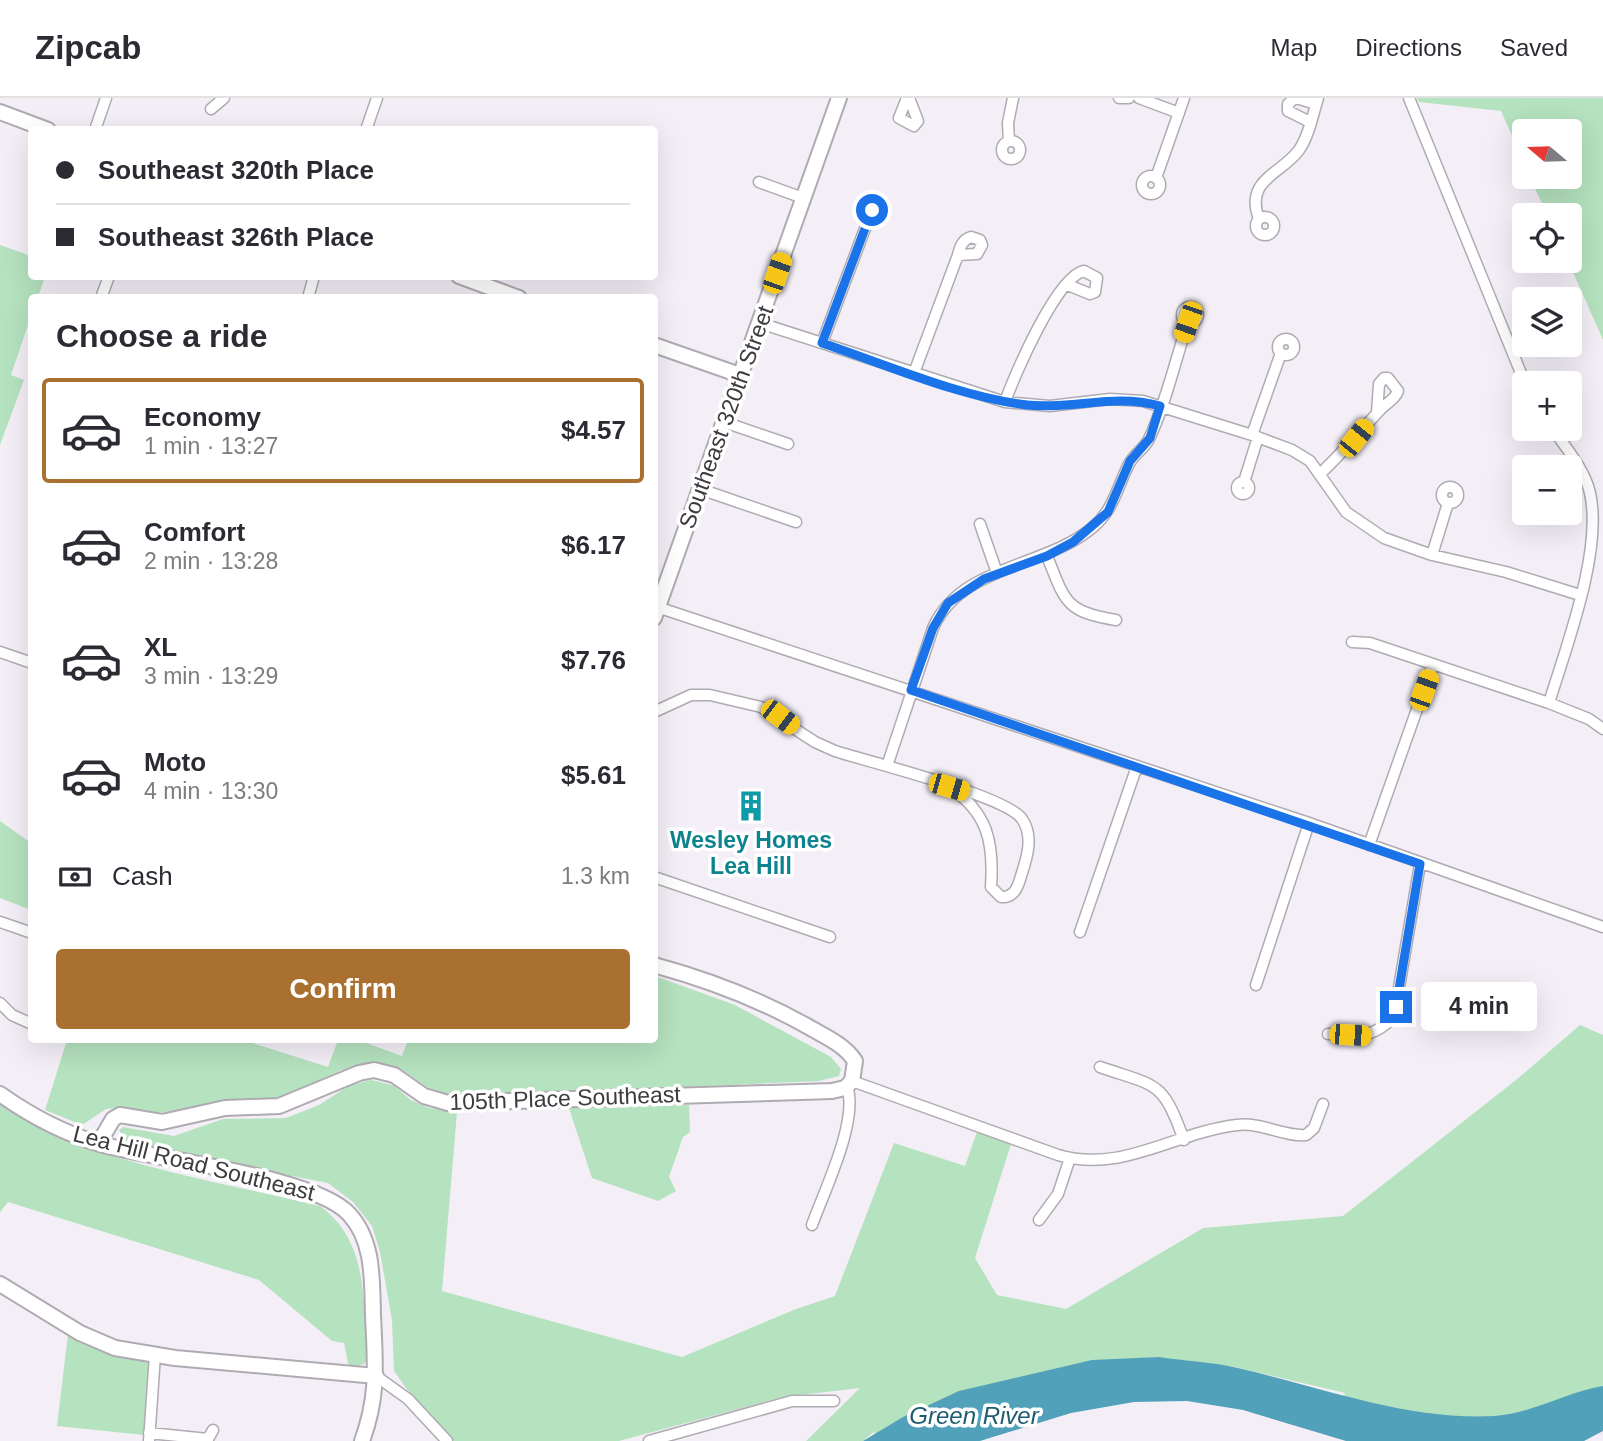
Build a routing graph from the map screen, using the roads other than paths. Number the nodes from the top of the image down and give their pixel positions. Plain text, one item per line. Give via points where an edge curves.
1 (106, 98) edge
2 (224, 98) edge
3 (377, 98) edge
4 (839, 98) edge
5 (1013, 98) edge
6 (1119, 98) edge
7 (1129, 98) edge
8 (1139, 98) edge
9 (1184, 98) edge
10 (1296, 98) edge
11 (1409, 98) edge
12 (1317, 101) edge
13 (211, 109) dead end
14 (0, 112) edge
15 (1179, 113) junction
16 (1310, 122) junction
17 (37, 126) edge
18 (96, 126) edge
19 (367, 126) edge
20 (1009, 141) dead end
21 (1156, 178) dead end
22 (759, 182) dead end
23 (803, 198) junction
24 (872, 210) dead end
25 (1259, 219) dead end
26 (958, 255) dead end
27 (470, 280) edge
28 (1068, 285) dead end
29 (508, 294) edge
30 (1188, 322) dead end
31 (760, 323) junction
32 (822, 343) junction
33 (658, 346) edge
34 (1281, 353) dead end
35 (1520, 371) edge
36 (914, 373) junction
37 (740, 375) junction
38 (1005, 402) junction
39 (1160, 406) junction
40 (1377, 414) dead end
41 (724, 422) junction
42 (1255, 436) junction
43 (1561, 441) edge
44 (788, 444) dead end
45 (1321, 473) junction
46 (1244, 482) dead end
47 (700, 489) junction
48 (1448, 503) dead end
49 (796, 522) dead end
50 (980, 524) dead end
51 (1432, 555) junction
52 (1047, 556) junction
53 (997, 573) junction
54 (1580, 595) junction
55 (658, 605) edge
56 (658, 612) edge
57 (1116, 621) dead end
58 (1352, 642) dead end
59 (0, 652) edge
60 (28, 662) edge
61 (1433, 664) junction
62 (911, 690) junction
63 (1549, 703) junction
64 (658, 710) edge
65 (1603, 729) edge
66 (887, 766) junction
67 (1137, 766) junction
68 (949, 787) junction
69 (1309, 823) junction
70 (1369, 845) junction
71 (1420, 864) junction
72 (658, 878) edge
73 (0, 922) edge
74 (1603, 927) edge
75 (28, 932) edge
76 (1080, 932) dead end
77 (830, 937) dead end
78 (658, 966) edge
79 (1256, 985) dead end
80 (0, 1003) edge
81 (28, 1022) edge
82 (1328, 1034) dead end
83 (1100, 1067) dead end
84 (850, 1084) junction
85 (0, 1094) edge
86 (1323, 1104) dead end
87 (1184, 1140) junction
88 (99, 1143) junction
89 (1070, 1158) junction
90 (1039, 1220) dead end
91 (813, 1225) dead end
92 (0, 1284) edge
93 (155, 1355) junction
94 (376, 1376) junction
95 (834, 1401) dead end
96 (213, 1430) dead end
97 (149, 1437) edge
98 (362, 1441) edge
99 (447, 1441) edge
100 (649, 1441) edge

1 - 18 street
2 - 13 street
3 - 19 street
4 - 23 street, Southeast 320th Street
5 - 20 street
6 - 7 street
8 - 15 street
9 - 15 street
10 - 12 street
10 - 16 street via 1288,104 1288,111
11 - 35 street
12 - 16 street
14 - 17 street
15 - 21 street
16 - 25 street via 1299,150 1260,188 1255,209
22 - 23 street
23 - 31 street, Southeast 320th Street
24 - 32 street
26 - 36 street
27 - 29 street
28 - 38 street via 1027,346
30 - 39 street
31 - 32 street
31 - 37 street, Southeast 320th Street
32 - 36 street
33 - 37 street
34 - 42 street
36 - 38 street
37 - 41 street, Southeast 320th Street
38 - 39 street via 1051,406 1125,399
39 - 42 street
39 - 52 street via 1150,438 1130,461 1108,512 1084,534
40 - 45 street
41 - 44 street
41 - 47 street, Southeast 320th Street
42 - 45 street via 1298,453
42 - 46 street
43 - 54 street via 1590,491 1591,538
45 - 51 street via 1340,505 1357,522 1384,538
47 - 49 street
47 - 55 street, Southeast 320th Street
48 - 51 street
50 - 53 street
51 - 54 street
52 - 53 street
52 - 57 street via 1062,595 1072,606 1088,616
53 - 62 street via 963,590 943,610
54 - 63 street
56 - 62 street
58 - 61 street via 1370,643
59 - 60 street
61 - 63 street
61 - 70 street
62 - 66 street
62 - 67 street
63 - 65 street
64 - 66 street via 699,694 761,707 815,742
66 - 68 street
67 - 69 street
67 - 76 street
68 - 68 street via 981,817 991,845 991,887 1007,897 1019,882 1027,859 1025,822 994,800
69 - 70 street
69 - 79 street
70 - 71 street
71 - 74 street
71 - 82 street via 1394,1017 1380,1031 1365,1036
72 - 77 street
73 - 75 street
78 - 84 street via 740,991 830,1040 855,1061
80 - 81 street
83 - 87 street via 1161,1091
84 - 88 street, 105th Place Southeast via 817,1092 458,1103 432,1099 401,1078 374,1070 279,1106 225,1108 160,1122 120,1115
84 - 89 street
84 - 91 street via 849,1118
85 - 88 street, Lea Hill Road Southeast via 51,1126
86 - 87 street via 1312,1131 1304,1135 1242,1124
87 - 89 street via 1112,1160
88 - 94 street, Lea Hill Road Southeast via 298,1187 340,1206 366,1242
89 - 90 street via 1058,1194
92 - 93 street via 80,1333 115,1348
93 - 94 street
93 - 97 street
94 - 98 street via 376,1394
94 - 99 street via 408,1399
95 - 100 street via 792,1401
96 - 97 street via 208,1439

